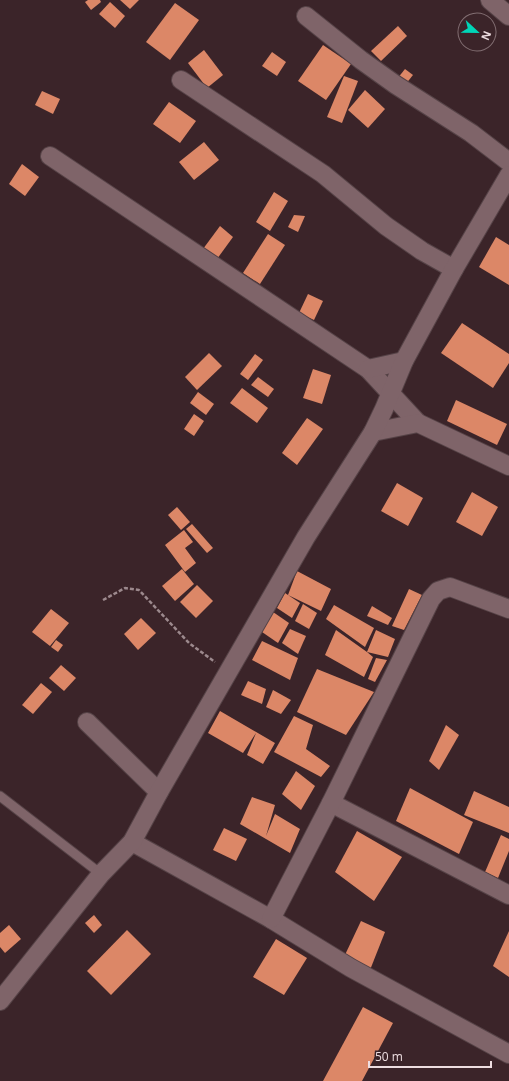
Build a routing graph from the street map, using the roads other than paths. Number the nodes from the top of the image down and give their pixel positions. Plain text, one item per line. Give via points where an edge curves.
1 (490, 0) edge
2 (306, 16) dead end
3 (509, 16) edge
4 (181, 80) dead end
5 (50, 156) dead end
6 (509, 162) edge
7 (509, 175) edge
8 (454, 269) junction
9 (404, 361) junction
10 (368, 369) junction
11 (391, 393) junction
12 (418, 423) junction
13 (373, 432) junction
14 (509, 466) edge
15 (509, 608) edge
16 (87, 722) dead end
17 (159, 792) junction
18 (0, 796) edge
19 (331, 803) junction
20 (132, 842) junction
21 (101, 874) junction
22 (509, 895) edge
23 (271, 919) junction
24 (0, 1001) edge
25 (509, 1054) edge

1 - 3 street
2 - 6 street via 361,60 471,133
4 - 8 street via 323,174 392,231
5 - 10 street
7 - 8 street
8 - 9 street
9 - 10 street
9 - 11 street
10 - 11 street
11 - 12 street
11 - 13 street
12 - 13 street
12 - 14 street
13 - 17 street via 306,537
15 - 19 street via 450,587 438,591 431,599
16 - 17 street
17 - 20 street
18 - 21 lane
19 - 22 street
19 - 23 street
20 - 21 street
20 - 23 street
21 - 24 street
23 - 25 street via 351,968

